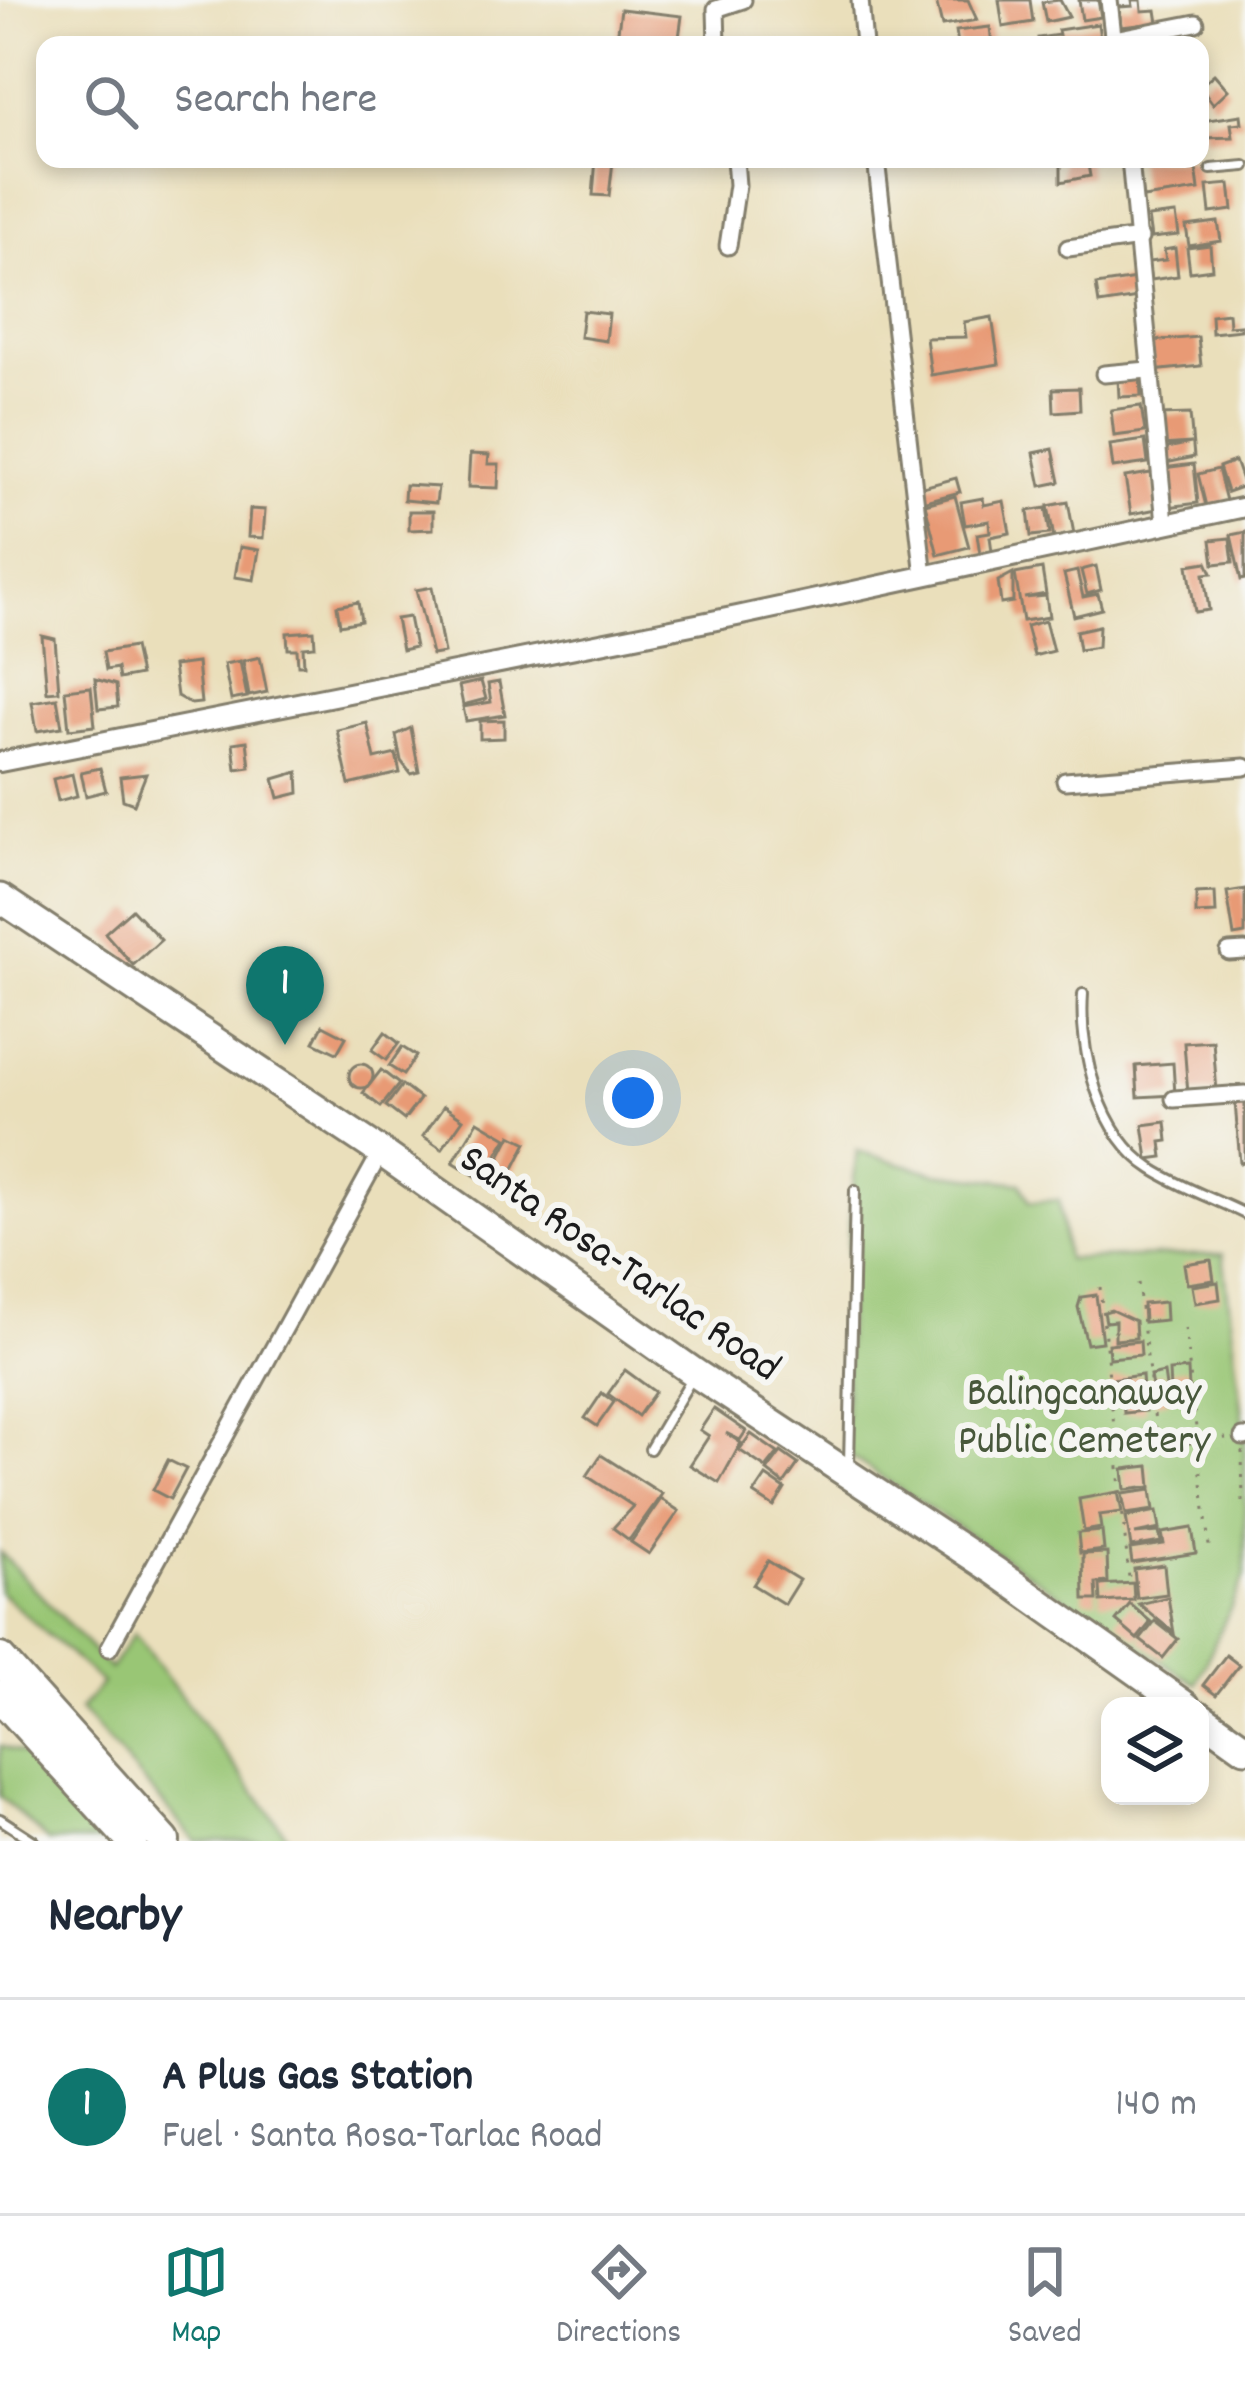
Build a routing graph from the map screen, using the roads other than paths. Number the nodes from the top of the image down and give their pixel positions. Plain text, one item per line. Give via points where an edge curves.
1 (743, 0) edge
2 (860, 0) edge
3 (1108, 0) edge
4 (1196, 23) dead end
5 (717, 36) edge
6 (863, 36) edge
7 (1113, 36) edge
8 (1140, 36) edge
9 (1245, 166) edge
10 (736, 168) edge
11 (877, 168) edge
12 (1131, 168) edge
13 (1211, 170) dead end
14 (1141, 238) junction
15 (728, 246) dead end
16 (1068, 248) dead end
17 (1148, 370) junction
18 (1104, 374) dead end
19 (1245, 507) edge
20 (1165, 523) junction
21 (924, 576) junction
22 (0, 762) edge
23 (1245, 766) edge
24 (1065, 781) dead end
25 (0, 898) edge
26 (1083, 994) dead end
27 (1245, 1094) edge
28 (1174, 1099) dead end
29 (381, 1152) junction
30 (855, 1190) dead end
31 (1245, 1214) edge
32 (695, 1373) junction
33 (650, 1449) dead end
34 (849, 1474) junction
35 (109, 1648) dead end
36 (0, 1659) edge
37 (0, 1696) edge
38 (1173, 1697) edge
39 (1209, 1722) edge
40 (1245, 1748) edge
41 (69, 1754) junction
42 (0, 1819) edge
43 (34, 1841) edge
44 (132, 1841) edge
45 (164, 1841) edge

1 - 5 street via 716,9
2 - 6 street
3 - 7 street
4 - 8 street
9 - 13 lane
10 - 15 street
11 - 21 street
12 - 14 street
14 - 16 street
14 - 17 street
17 - 18 street
17 - 20 street
19 - 20 street
20 - 21 street
21 - 22 street
23 - 24 street
25 - 29 highway, Santa Rosa-Tarlac Road
26 - 31 lane via 1080,1035 1120,1138 1149,1168
27 - 28 street
29 - 32 highway, Santa Rosa-Tarlac Road
29 - 35 street
30 - 34 lane
32 - 33 lane
32 - 34 highway, Santa Rosa-Tarlac Road
34 - 38 highway, Santa Rosa-Tarlac Road
36 - 41 highway
37 - 41 highway
39 - 40 highway
41 - 44 highway
41 - 45 highway
42 - 43 lane

